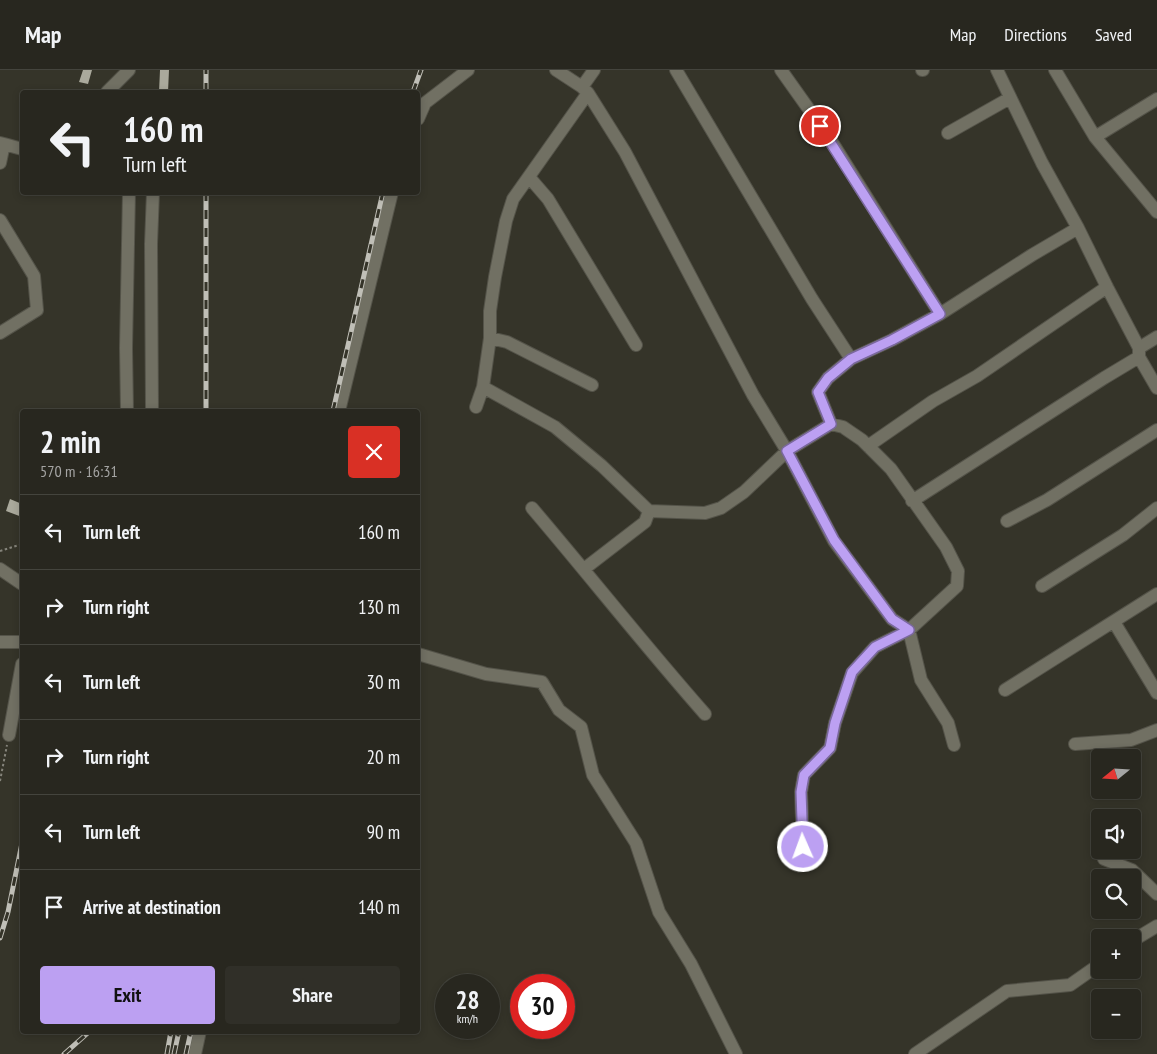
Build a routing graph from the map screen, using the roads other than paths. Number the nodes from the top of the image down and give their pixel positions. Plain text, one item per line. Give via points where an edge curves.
1 (129, 70) edge
2 (468, 70) edge
3 (556, 70) edge
4 (594, 70) edge
5 (676, 70) edge
6 (781, 70) edge
7 (997, 70) edge
8 (1055, 70) edge
9 (109, 90) edge
10 (585, 90) junction
11 (1010, 98) junction
12 (1157, 99) edge
13 (420, 114) edge
14 (948, 133) dead end
15 (1095, 137) junction
16 (2, 144) edge
17 (20, 148) edge
18 (0, 163) edge
19 (529, 177) junction
20 (129, 195) edge
21 (153, 195) edge
22 (391, 195) edge
23 (1157, 212) edge
24 (0, 220) edge
25 (1078, 228) junction
26 (1107, 287) junction
27 (940, 314) junction
28 (0, 333) edge
29 (1157, 337) edge
30 (490, 338) junction
31 (636, 344) dead end
32 (1139, 353) junction
33 (851, 359) junction
34 (592, 385) dead end
35 (483, 387) junction
36 (1157, 388) edge
37 (476, 407) dead end
38 (127, 409) edge
39 (152, 409) edge
40 (339, 409) edge
41 (831, 424) junction
42 (1157, 430) edge
43 (868, 446) junction
44 (787, 451) junction
45 (912, 501) junction
46 (532, 508) dead end
47 (1157, 508) edge
48 (649, 511) junction
49 (1007, 521) dead end
50 (0, 569) edge
51 (584, 569) junction
52 (20, 583) edge
53 (1042, 586) dead end
54 (1157, 594) edge
55 (1114, 622) junction
56 (909, 630) junction
57 (0, 642) edge
58 (20, 642) edge
59 (420, 655) edge
60 (20, 675) edge
61 (1005, 690) dead end
62 (1157, 693) edge
63 (705, 714) dead end
64 (1157, 730) edge
65 (9, 736) road end
66 (1076, 744) dead end
67 (954, 745) dead end
68 (803, 847) dead end
69 (1104, 859) dead end
70 (1157, 894) edge
71 (1157, 926) edge
72 (1141, 936) edge
73 (1091, 970) edge
74 (199, 1034) edge
75 (195, 1054) edge
76 (736, 1054) edge
77 (915, 1054) edge

1 - 9 street
2 - 13 street via 425,103
3 - 10 street
4 - 10 street
5 - 33 street
6 - 27 street via 830,139
7 - 11 street
8 - 15 street
10 - 19 street
10 - 44 street via 625,152
11 - 14 street
11 - 25 street
12 - 15 street
15 - 23 street
16 - 17 street
16 - 18 street
19 - 30 street via 513,199 506,220 490,311
19 - 31 street via 548,199
20 - 38 street
21 - 39 street
22 - 40 street
24 - 28 street via 34,276 37,310
25 - 26 street
25 - 27 street
26 - 32 street
26 - 43 street
27 - 33 street
29 - 32 street
30 - 34 street via 507,342
30 - 35 street
32 - 36 street
32 - 45 street
33 - 41 street via 828,378 818,392
35 - 37 street
35 - 48 street via 555,427
41 - 43 street via 843,427
41 - 44 street
42 - 49 street via 1047,500
43 - 45 street via 891,470
44 - 48 street via 744,492 721,508 705,513
44 - 56 street via 834,540 892,619
45 - 56 street via 946,547 958,571 957,586
46 - 51 street
47 - 53 street via 1123,535
48 - 51 street via 645,522
50 - 52 street
51 - 63 street
54 - 55 street
55 - 61 street
55 - 62 street
56 - 67 street via 921,680 948,724
56 - 68 street via 875,647 852,672 830,748 804,775 801,792
57 - 58 street
59 - 76 street via 486,674 542,682 559,710 581,728 593,775 636,843 659,912 691,964
60 - 65 street
64 - 66 street via 1131,740
69 - 70 street via 1132,870
71 - 72 street
73 - 77 street via 1070,985 1008,991
74 - 75 street

